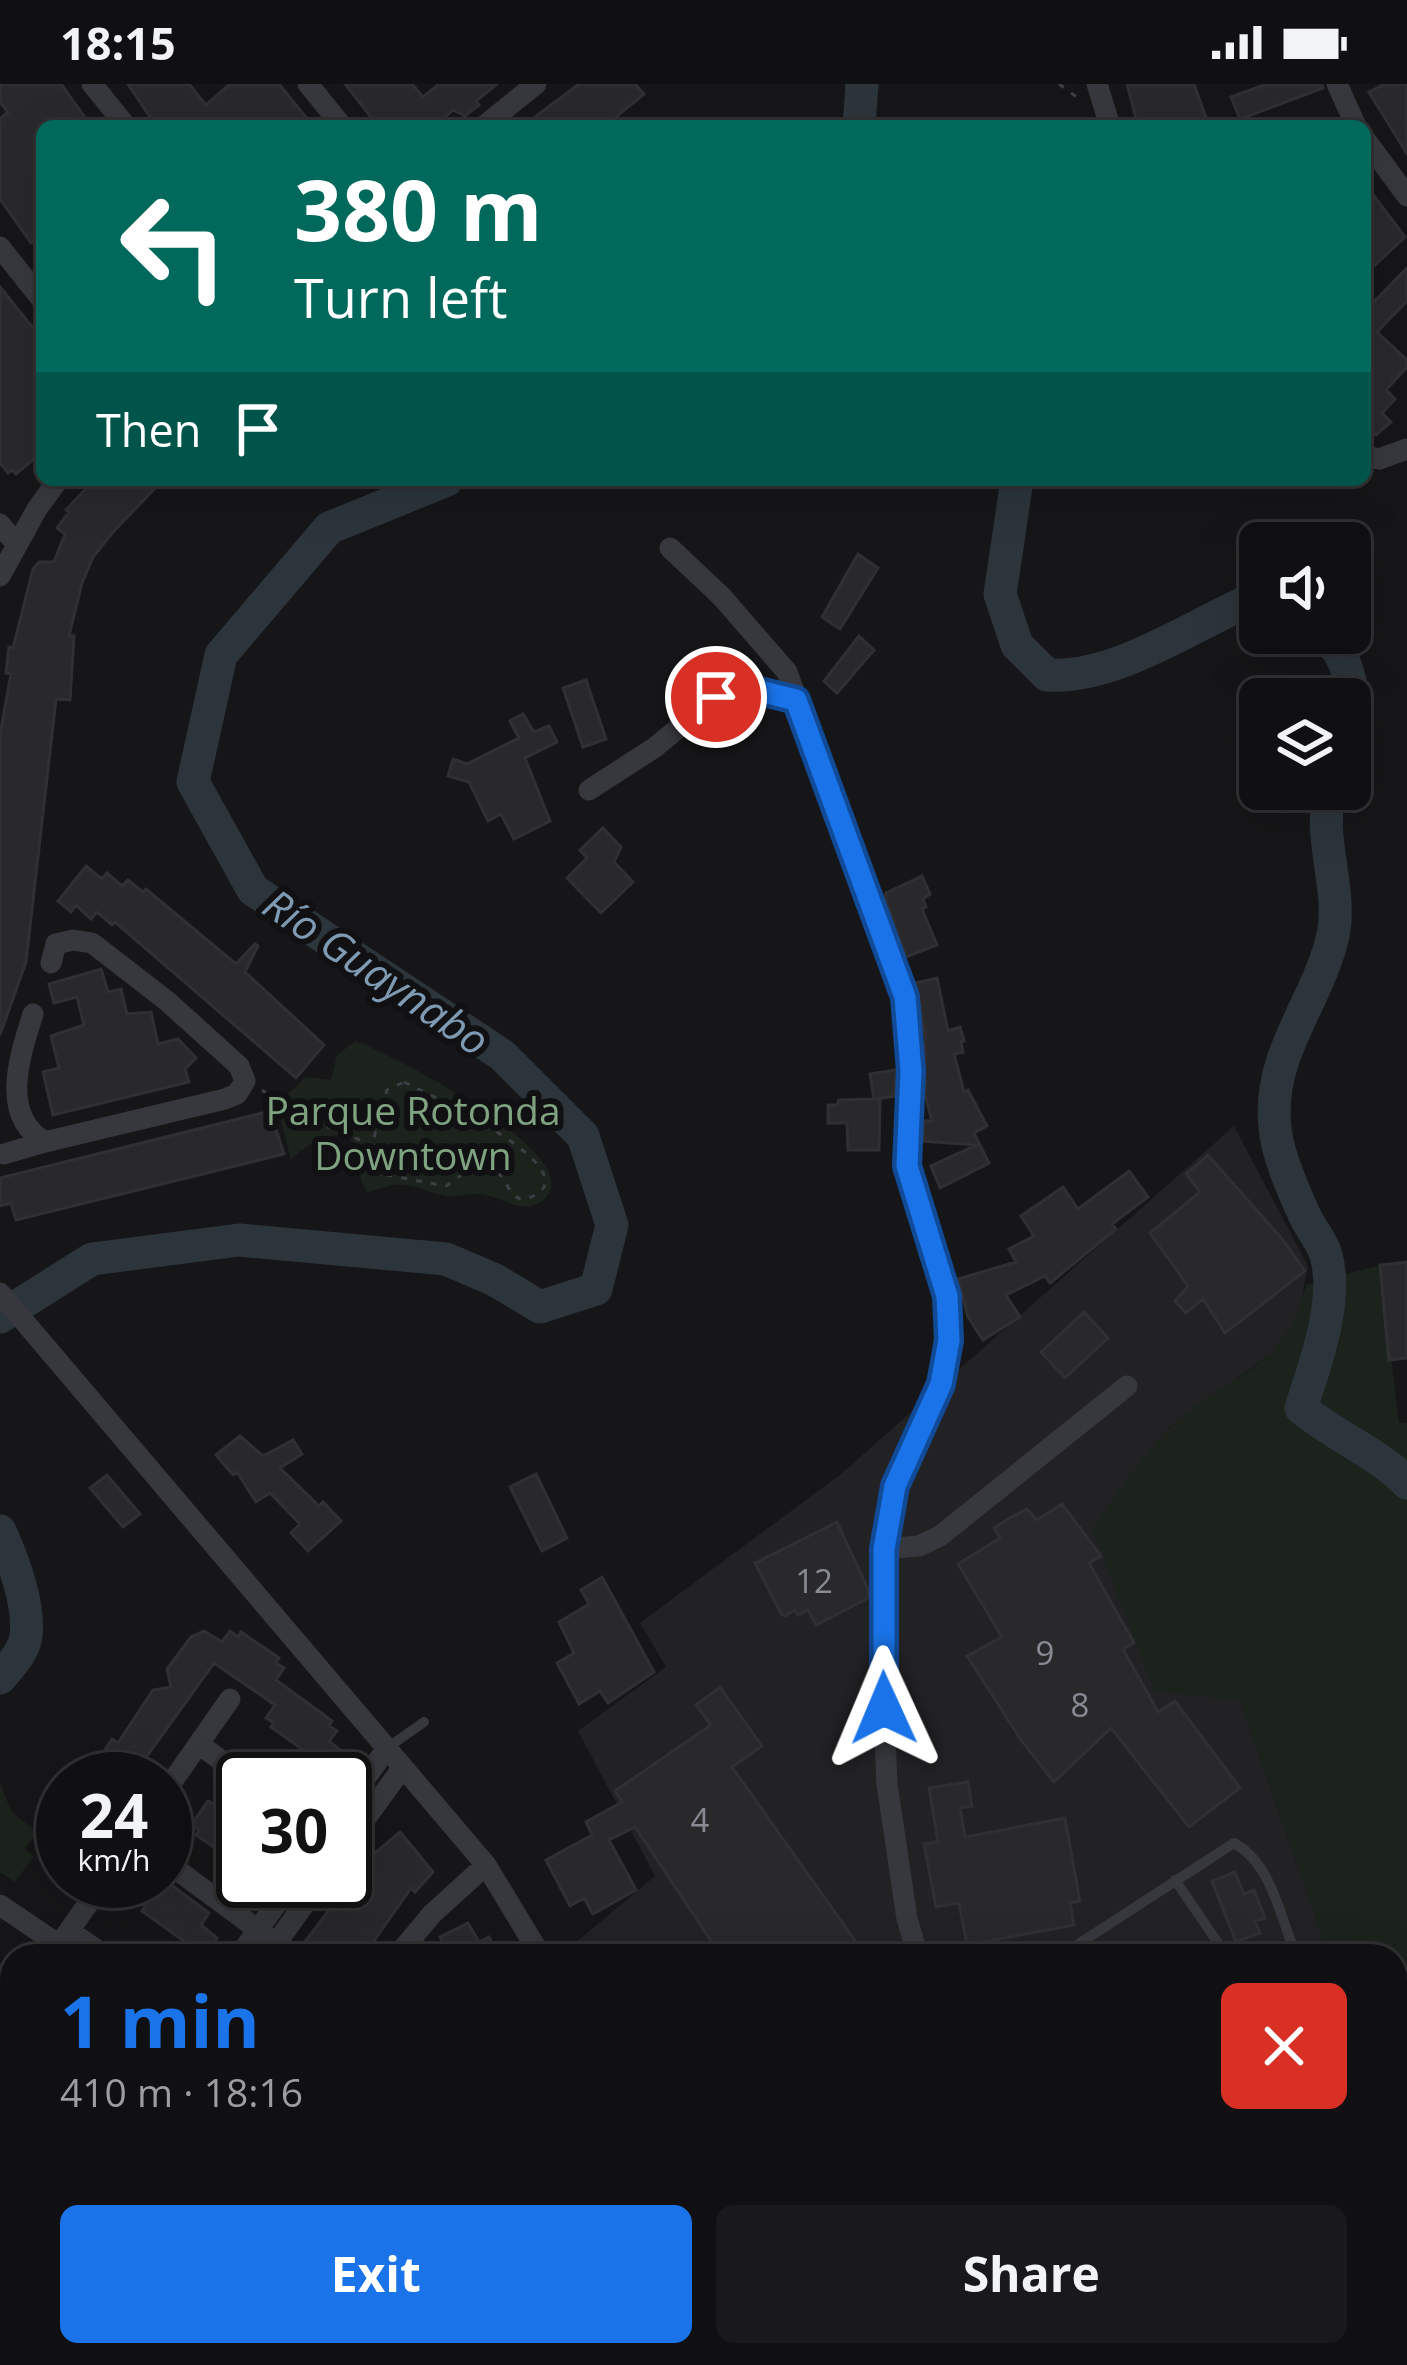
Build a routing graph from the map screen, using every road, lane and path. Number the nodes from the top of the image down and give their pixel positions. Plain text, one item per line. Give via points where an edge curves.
1 (92, 84) edge
2 (308, 84) edge
3 (1097, 84) edge
4 (1336, 84) edge
5 (533, 85) edge
6 (121, 120) edge
7 (337, 120) edge
8 (491, 120) edge
9 (1108, 120) edge
10 (1353, 120) edge
11 (1371, 147) edge
12 (1407, 196) edge
13 (0, 248) edge
14 (36, 293) edge
15 (1407, 448) edge
16 (1371, 457) edge
17 (54, 486) edge
18 (0, 524) edge
19 (16, 544) junction
20 (670, 548) dead end
21 (0, 576) edge
22 (796, 700) junction
23 (589, 790) dead end
24 (51, 963) dead end
25 (33, 1014) dead end
26 (245, 1081) junction
27 (7, 1110) edge
28 (45, 1142) junction
29 (371, 1144) junction
30 (397, 1146) dead end
31 (4, 1154) dead end
32 (0, 1293) edge
33 (1126, 1386) dead end
34 (884, 1549) junction
35 (230, 1699) dead end
36 (424, 1722) dead end
37 (199, 1744) junction
38 (387, 1748) junction
39 (192, 1754) edge
40 (216, 1757) edge
41 (403, 1767) junction
42 (372, 1769) edge
43 (372, 1810) edge
44 (486, 1865) junction
45 (1175, 1880) junction
46 (192, 1883) edge
47 (0, 1905) edge
48 (85, 1908) edge
49 (281, 1908) edge
50 (297, 1908) edge
51 (69, 1931) junction
52 (267, 1943) edge
53 (58, 1944) edge
54 (60, 1944) edge
55 (88, 1944) edge
56 (407, 1944) edge
57 (534, 1944) edge
58 (914, 1944) edge
59 (1078, 1944) edge
60 (1219, 1944) edge
61 (1292, 1944) edge

1 - 6 street
2 - 7 street
3 - 9 street
4 - 10 street
5 - 8 street
11 - 12 street
13 - 14 street
15 - 16 street
17 - 19 street
18 - 19 street
19 - 21 street
20 - 22 street via 766,645
22 - 23 street via 747,688 716,697
22 - 34 street via 905,997 907,1166 947,1296 941,1384 895,1486
24 - 26 street via 56,944 92,943 167,1001 239,1066
25 - 27 street
26 - 28 street via 225,1099
26 - 29 path via 296,1114
27 - 28 street
28 - 31 street
29 - 29 path via 370,1172 446,1186 465,1170 488,1166 522,1200 544,1185 541,1171 499,1130 404,1082 387,1090
29 - 30 path via 394,1154
32 - 38 street
33 - 34 street via 940,1536
34 - 58 street via 887,1784
35 - 37 street
36 - 38 lane
37 - 39 street
37 - 40 street
38 - 41 street
38 - 42 street
41 - 43 street
41 - 44 street
44 - 56 street
44 - 57 street
45 - 59 lane
45 - 60 lane
45 - 61 lane via 1234,1843 1251,1852
46 - 52 street
47 - 53 street
48 - 51 street
49 - 52 street
50 - 52 street
51 - 54 street
51 - 55 street

